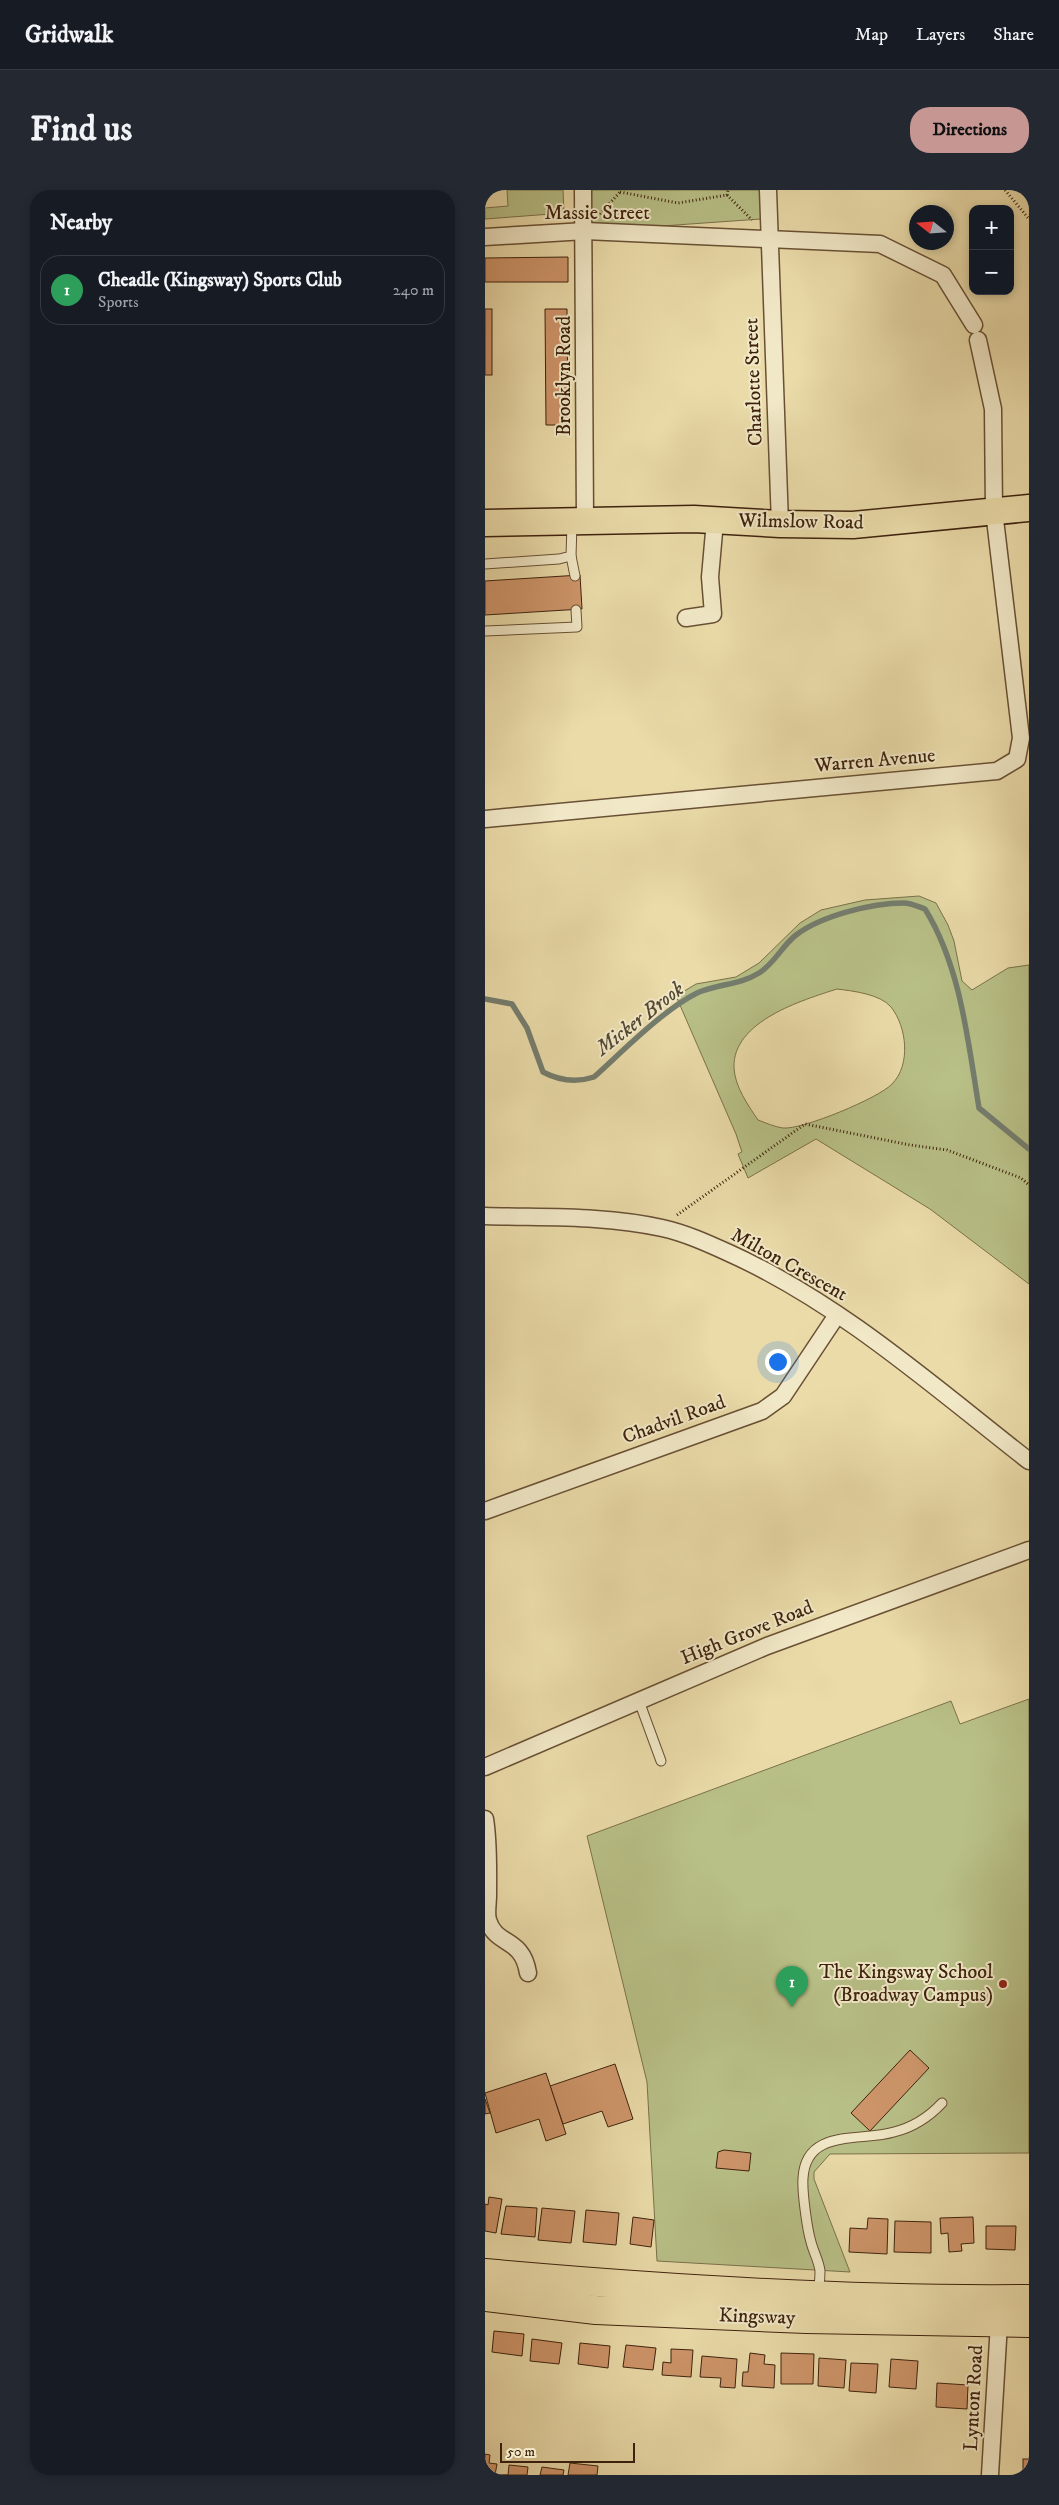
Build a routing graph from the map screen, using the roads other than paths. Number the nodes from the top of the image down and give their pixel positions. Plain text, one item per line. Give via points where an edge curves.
1 (583, 190) edge
2 (768, 190) edge
3 (585, 231) junction
4 (485, 237) edge
5 (769, 238) junction
6 (976, 333) joint
7 (1029, 508) edge
8 (994, 511) junction
9 (715, 521) junction
10 (579, 522) junction
11 (485, 523) edge
12 (780, 524) junction
13 (571, 556) junction
14 (485, 564) edge
15 (575, 576) dead end
16 (576, 610) dead end
17 (686, 618) dead end
18 (485, 631) edge
19 (485, 819) edge
20 (485, 1216) edge
21 (837, 1315) junction
22 (1029, 1461) edge
23 (485, 1511) edge
24 (1029, 1550) edge
25 (639, 1701) junction
26 (661, 1761) dead end
27 (485, 1767) edge
28 (485, 1819) edge
29 (528, 1972) dead end
30 (942, 2103) dead end
31 (485, 2274) edge
32 (819, 2294) junction
33 (485, 2297) edge
34 (1029, 2299) edge
35 (1029, 2322) edge
36 (999, 2323) junction
37 (990, 2475) edge

1 - 3 street, Brooklyn Road
2 - 5 street, Charlotte Street
3 - 4 street, Massie Street
3 - 5 street, Massie Street
3 - 10 street, Brooklyn Road
5 - 6 street, Massie Street via 880,244 943,275
5 - 12 street, Charlotte Street
6 - 8 street, Warren Avenue via 993,409
7 - 8 main road, Wilmslow Road
8 - 12 main road, Wilmslow Road via 853,525
8 - 19 street, Warren Avenue via 1021,738 1017,759 997,771
9 - 10 main road, Wilmslow Road
9 - 12 main road, Wilmslow Road
9 - 17 street via 710,577 713,614
10 - 11 main road, Wilmslow Road
10 - 13 lane
13 - 14 lane
13 - 15 lane
16 - 18 lane via 577,627
20 - 21 street, Milton Crescent via 615,1220 661,1228 692,1237 755,1265
21 - 22 street, Milton Crescent
21 - 23 street, Chadvil Road via 783,1396 762,1411
24 - 25 street, High Grove Road via 767,1646
25 - 26 lane
25 - 27 street, High Grove Road
28 - 29 street via 487,1918 501,1939 519,1948
30 - 32 lane via 930,2116 906,2128 883,2135 830,2140 809,2156 803,2179 810,2241 820,2271
31 - 32 highway, Kingsway via 592,2283
32 - 34 highway, Kingsway
33 - 36 highway, Kingsway via 605,2310
35 - 36 highway, Kingsway
36 - 37 street, Lynton Road

